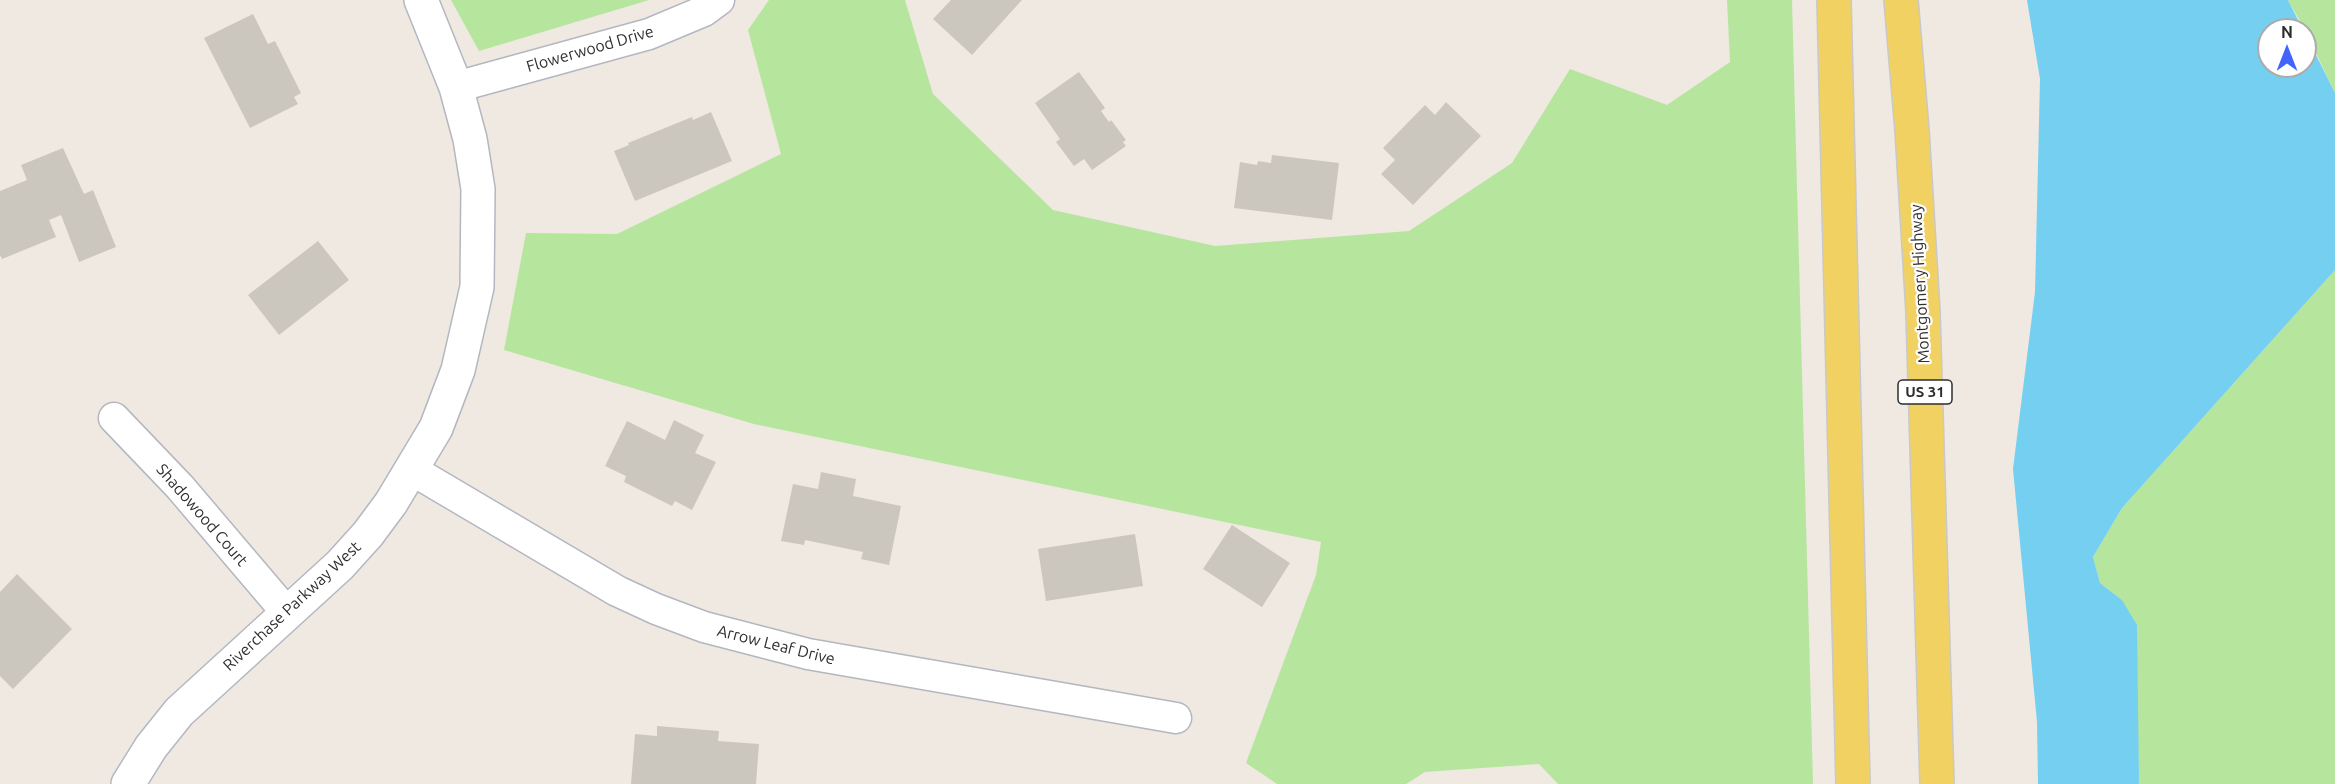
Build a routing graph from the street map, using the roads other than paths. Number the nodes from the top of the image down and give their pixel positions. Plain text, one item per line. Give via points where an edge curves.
1 (422, 0) edge
2 (719, 0) edge
3 (1834, 0) edge
4 (1901, 0) edge
5 (456, 87) junction
6 (114, 418) dead end
7 (412, 470) junction
8 (288, 614) junction
9 (1176, 718) dead end
10 (128, 784) edge
11 (1853, 784) edge
12 (1936, 784) edge

1 - 5 street, Riverchase Parkway West
2 - 5 street, Flowerwood Drive via 704,11 649,34
3 - 11 main road
4 - 12 main road, Montgomery Highway / US 31 via 1923,312
5 - 7 street, Riverchase Parkway West via 478,189 477,287 458,370 436,428
6 - 8 street, Shadowood Court
7 - 8 street, Riverchase Parkway West via 368,534
7 - 9 street, Arrow Leaf Drive via 617,591 704,627 808,654
8 - 10 street, Riverchase Parkway West via 179,712

